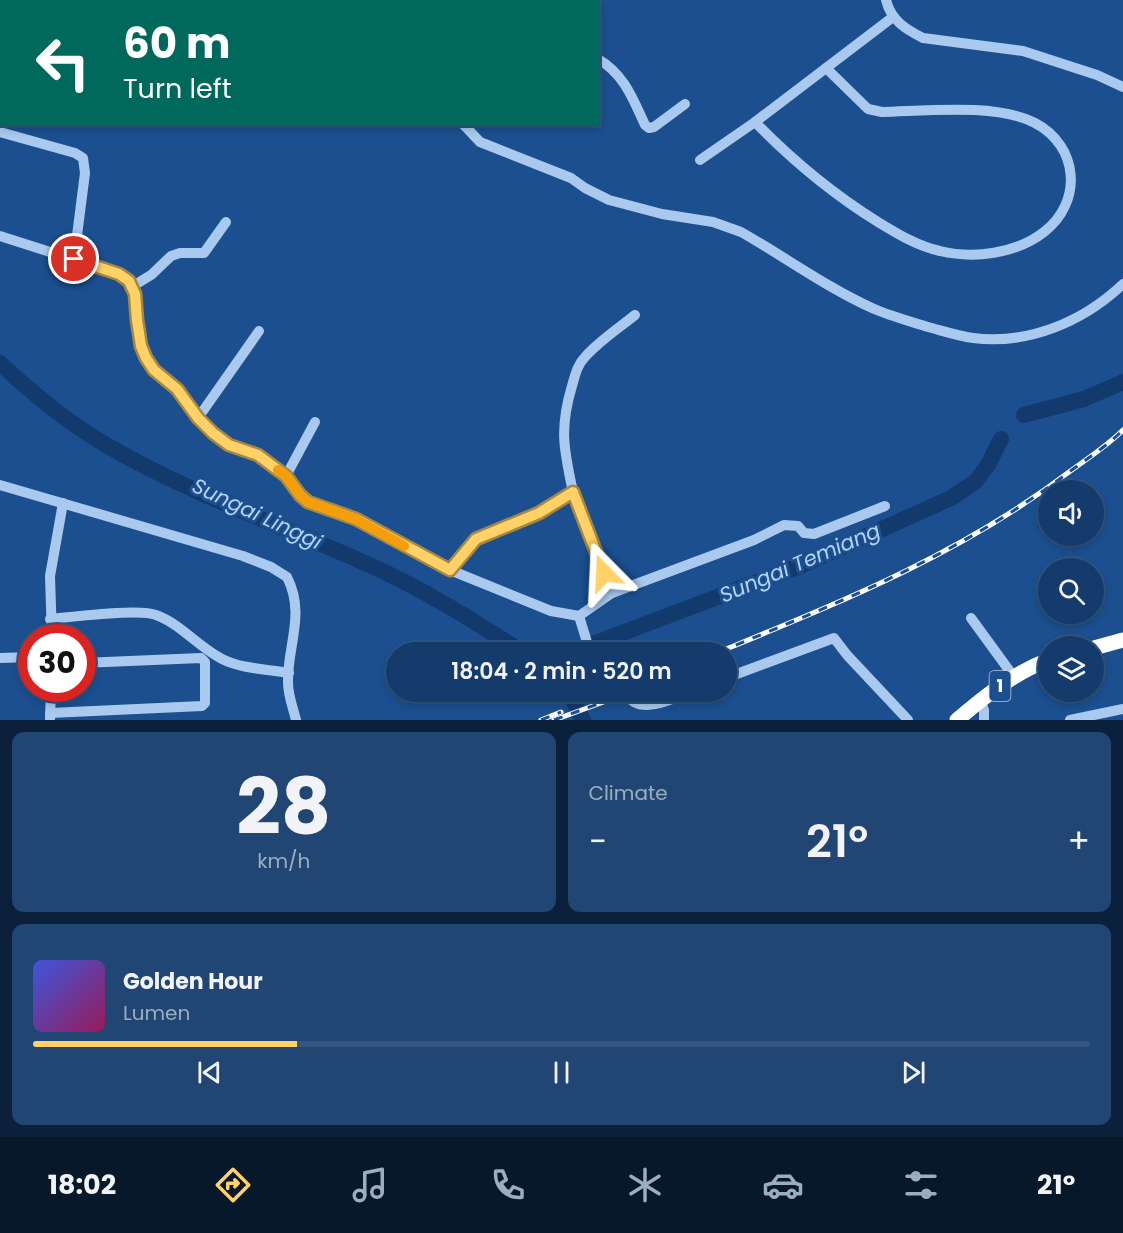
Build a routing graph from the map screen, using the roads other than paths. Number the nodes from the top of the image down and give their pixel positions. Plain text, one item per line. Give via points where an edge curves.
1 (886, 0) edge
2 (893, 17) junction
3 (600, 60) edge
4 (826, 68) junction
5 (1123, 87) edge
6 (685, 104) dead end
7 (755, 122) junction
8 (465, 126) edge
9 (0, 132) edge
10 (700, 160) dead end
11 (226, 222) dead end
12 (0, 236) edge
13 (74, 259) junction
14 (1123, 284) edge
15 (133, 286) junction
16 (635, 315) dead end
17 (259, 332) dead end
18 (198, 418) junction
19 (315, 422) dead end
20 (286, 476) junction
21 (0, 485) edge
22 (573, 492) junction
23 (63, 503) junction
24 (885, 506) dead end
25 (450, 570) junction
26 (612, 593) junction
27 (579, 616) junction
28 (971, 618) dead end
29 (50, 619) junction
30 (51, 624) edge
31 (1123, 640) edge
32 (587, 642) edge
33 (1104, 645) edge
34 (18, 657) edge
35 (0, 658) edge
36 (96, 662) edge
37 (1038, 664) edge
38 (289, 673) junction
39 (737, 674) edge
40 (1014, 677) junction
41 (980, 700) junction
42 (633, 702) edge
43 (664, 702) edge
44 (1123, 709) edge
45 (143, 715) edge
46 (50, 716) edge
47 (296, 720) edge
48 (908, 720) edge
49 (957, 720) edge
50 (984, 720) edge
51 (1070, 720) edge

1 - 2 street
2 - 4 street
2 - 5 street via 923,38 1023,51
3 - 6 street via 621,78 649,128
4 - 7 street
4 - 7 street via 868,109 999,113 1036,123 1062,146 1069,159 1069,196 1060,215 1044,232 995,253 966,255 939,251 906,240 864,213 804,169
7 - 10 street
8 - 14 street via 480,142 571,178 597,195 647,211 728,226 871,308 961,336 988,339 1042,333 1098,305
9 - 13 street via 83,158 85,173
11 - 15 street via 204,253 171,256
12 - 13 street
13 - 15 street via 119,274
15 - 18 street via 146,358 177,389
16 - 22 street via 584,357 578,367 563,426
17 - 18 street
18 - 20 street via 229,445 258,455
19 - 20 street
20 - 25 street via 308,502 356,519
21 - 23 street
22 - 25 street via 539,513 476,539
22 - 26 street
23 - 29 street via 50,576
23 - 38 street via 243,556 287,577 296,601
24 - 26 street via 814,534 804,533 798,526 784,525
25 - 27 street via 551,611
26 - 27 street
27 - 32 street
28 - 40 street
29 - 30 street
29 - 38 street via 155,614 219,658 237,665
31 - 33 highway
34 - 35 street
36 - 45 street via 201,658 205,662 202,706
37 - 40 highway, 1
38 - 47 street
39 - 48 street via 834,638
40 - 41 highway, 1
41 - 49 highway, 1
41 - 50 street
42 - 43 street
44 - 51 street
45 - 46 street

